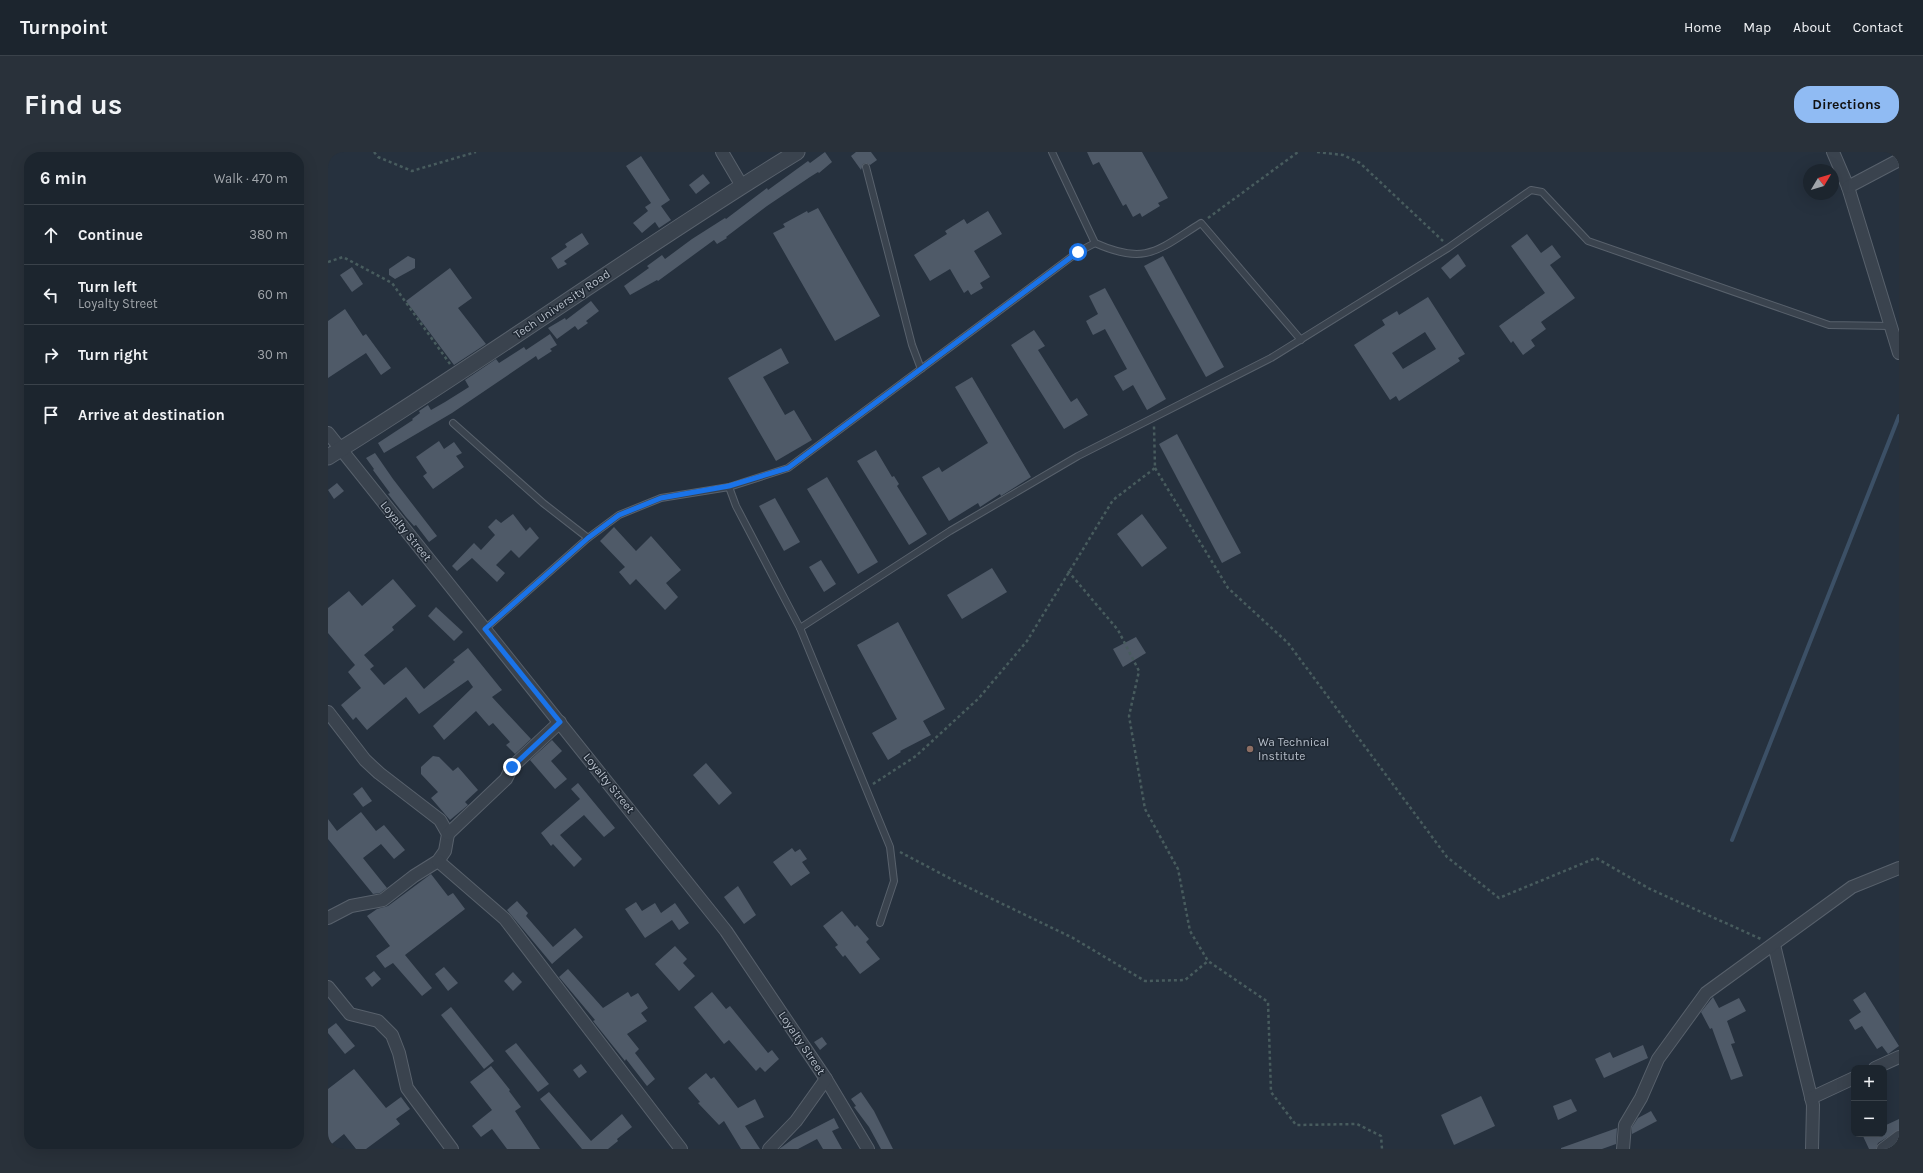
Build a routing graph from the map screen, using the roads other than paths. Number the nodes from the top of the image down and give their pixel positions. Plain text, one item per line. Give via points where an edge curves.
1 (722, 152) edge
2 (797, 152) edge
3 (1052, 152) edge
4 (1833, 152) edge
5 (1899, 160) edge
6 (866, 167) dead end
7 (742, 186) junction
8 (1848, 187) junction
9 (1095, 243) junction
10 (1891, 326) junction
11 (1301, 340) junction
12 (1899, 353) edge
13 (921, 369) junction
14 (453, 424) dead end
15 (328, 433) edge
16 (334, 453) edge
17 (729, 486) junction
18 (588, 538) junction
19 (800, 628) junction
20 (485, 629) junction
21 (328, 712) edge
22 (560, 722) junction
23 (448, 834) junction
24 (438, 861) junction
25 (1899, 868) edge
26 (328, 918) edge
27 (880, 923) dead end
28 (1774, 945) junction
29 (328, 987) edge
30 (1899, 1057) edge
31 (1882, 1065) edge
32 (826, 1079) junction
33 (1851, 1079) edge
34 (1811, 1098) junction
35 (1899, 1138) edge
36 (452, 1149) edge
37 (681, 1149) edge
38 (769, 1149) edge
39 (868, 1149) edge
40 (1623, 1149) edge
41 (1812, 1149) edge
42 (1883, 1149) edge

1 - 7 street
2 - 7 street, Tech University Road
3 - 9 lane
4 - 8 street
5 - 8 street
6 - 13 lane via 912,345
7 - 16 street, Tech University Road
8 - 10 street
9 - 11 lane via 1127,254 1145,254 1160,249 1201,223
9 - 13 lane via 1078,252
10 - 11 lane via 1829,325 1588,241 1542,192 1531,190 1448,248
10 - 12 street
11 - 19 lane via 1271,358 1078,456 950,531
13 - 17 lane via 788,468
14 - 18 lane via 543,503
15 - 16 street, Loyalty Street
16 - 20 street, Loyalty Street
17 - 18 lane via 661,498 619,515
17 - 19 lane via 736,506
18 - 20 lane
19 - 27 lane via 890,847 894,881
20 - 22 street, Loyalty Street
21 - 23 street via 365,760 378,773 440,820
22 - 23 street via 512,767 506,779
22 - 32 street, Loyalty Street via 726,930
23 - 24 street via 445,850
24 - 26 street via 382,900 351,906
24 - 37 street via 505,919
25 - 28 street via 1852,887
28 - 34 street
28 - 40 street via 1716,986 1697,1004 1658,1059 1641,1098 1625,1125
29 - 36 street via 350,1014 378,1021 392,1035 407,1088
30 - 31 street
32 - 38 street via 796,1120
32 - 39 street, Loyalty Street
33 - 34 street
34 - 41 street
35 - 42 street

